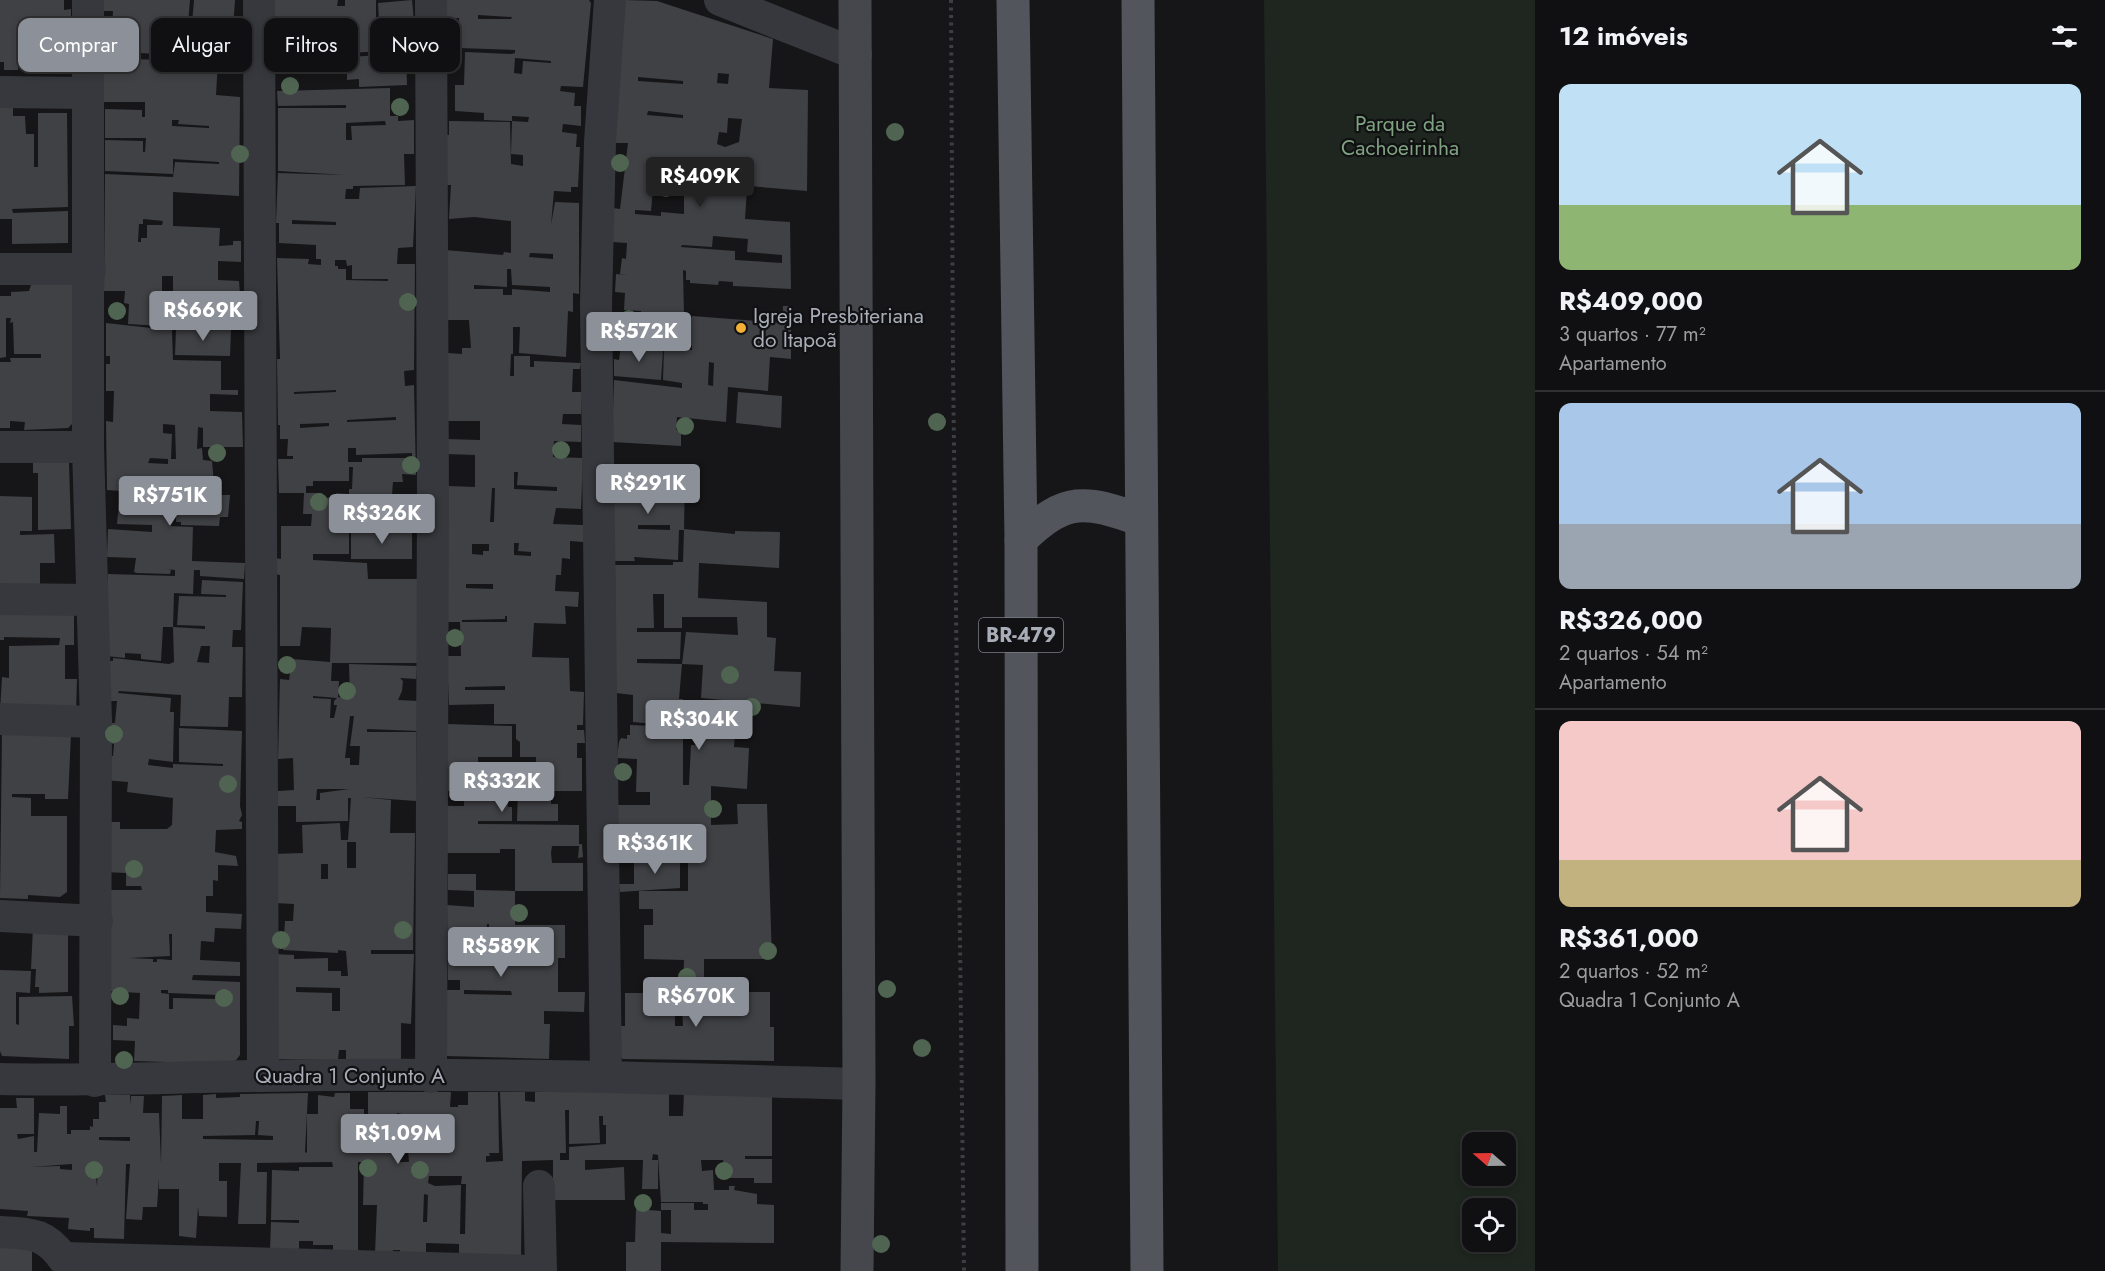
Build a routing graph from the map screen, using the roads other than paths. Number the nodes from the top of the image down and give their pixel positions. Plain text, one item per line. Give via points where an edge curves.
1 (88, 0) edge
2 (259, 0) edge
3 (431, 0) edge
4 (610, 0) edge
5 (720, 0) edge
6 (855, 0) edge
7 (1013, 0) edge
8 (1138, 0) edge
9 (856, 54) junction
10 (0, 92) edge
11 (88, 93) junction
12 (0, 269) edge
13 (90, 269) junction
14 (0, 447) edge
15 (88, 447) junction
16 (1141, 520) junction
17 (1021, 540) junction
18 (0, 599) edge
19 (91, 600) junction
20 (0, 719) edge
21 (96, 722) junction
22 (0, 916) edge
23 (97, 921) junction
24 (263, 1076) junction
25 (606, 1076) junction
26 (431, 1077) junction
27 (0, 1079) edge
28 (95, 1081) junction
29 (860, 1084) junction
30 (539, 1186) dead end
31 (0, 1232) edge
32 (63, 1264) edge
33 (539, 1271) edge
34 (857, 1271) edge
35 (1022, 1271) edge
36 (1147, 1271) edge

1 - 11 street
2 - 24 street
3 - 26 street
4 - 25 street via 600,142 596,304
5 - 9 street
6 - 9 street
7 - 17 main road, BR-479
8 - 16 main road
9 - 29 street
10 - 11 street
11 - 13 street
12 - 13 street
13 - 15 street
14 - 15 street
15 - 19 street
16 - 17 main road via 1104,506 1074,505 1041,519
16 - 36 main road
17 - 35 main road, BR-479
18 - 19 street
19 - 21 street
20 - 21 street
21 - 23 street
22 - 23 street
23 - 28 street
24 - 26 street, Quadra 1 Conjunto A
24 - 28 street, Quadra 1 Conjunto A
25 - 26 street, Quadra 1 Conjunto A
25 - 29 street, Quadra 1 Conjunto A
27 - 28 street, Quadra 1 Conjunto A
29 - 34 street
30 - 33 street
31 - 32 street via 33,1234 52,1243
32 - 33 street

